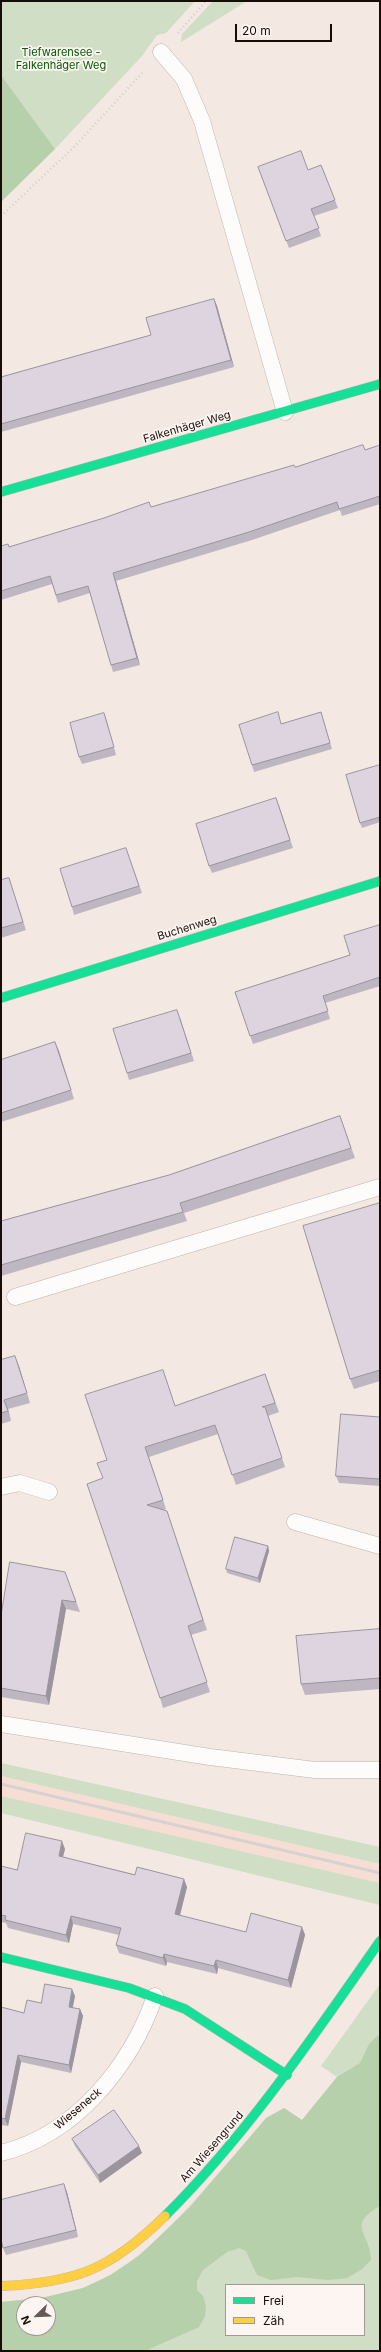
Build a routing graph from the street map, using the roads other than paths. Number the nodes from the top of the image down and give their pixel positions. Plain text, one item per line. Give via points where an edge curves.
1 (161, 52) road end
2 (380, 384) edge
3 (285, 412) junction
4 (1, 492) edge
5 (380, 881) edge
6 (1, 998) edge
7 (380, 1187) edge
8 (14, 1297) dead end
9 (1, 1487) edge
10 (49, 1492) dead end
11 (295, 1522) dead end
12 (380, 1546) edge
13 (1, 1724) edge
14 (380, 1770) edge
15 (380, 1941) edge
16 (1, 1957) edge
17 (155, 1996) junction
18 (287, 2075) junction
19 (1, 2152) edge
20 (1, 2286) edge

1 - 3 lane via 184,79 202,122
2 - 3 street, Falkenhäger Weg
3 - 4 street, Falkenhäger Weg
5 - 6 street, Buchenweg
7 - 8 lane
9 - 10 lane via 20,1483
11 - 12 lane
13 - 14 lane via 210,1757 308,1769
15 - 18 street, Am Wiesengrund
16 - 17 street
17 - 18 street via 185,2009
17 - 19 lane, Wieseneck via 148,2017 105,2086 88,2104 52,2130 15,2149
18 - 20 street, Am Wiesengrund via 232,2144 182,2200 132,2247 107,2264 80,2276 40,2285

